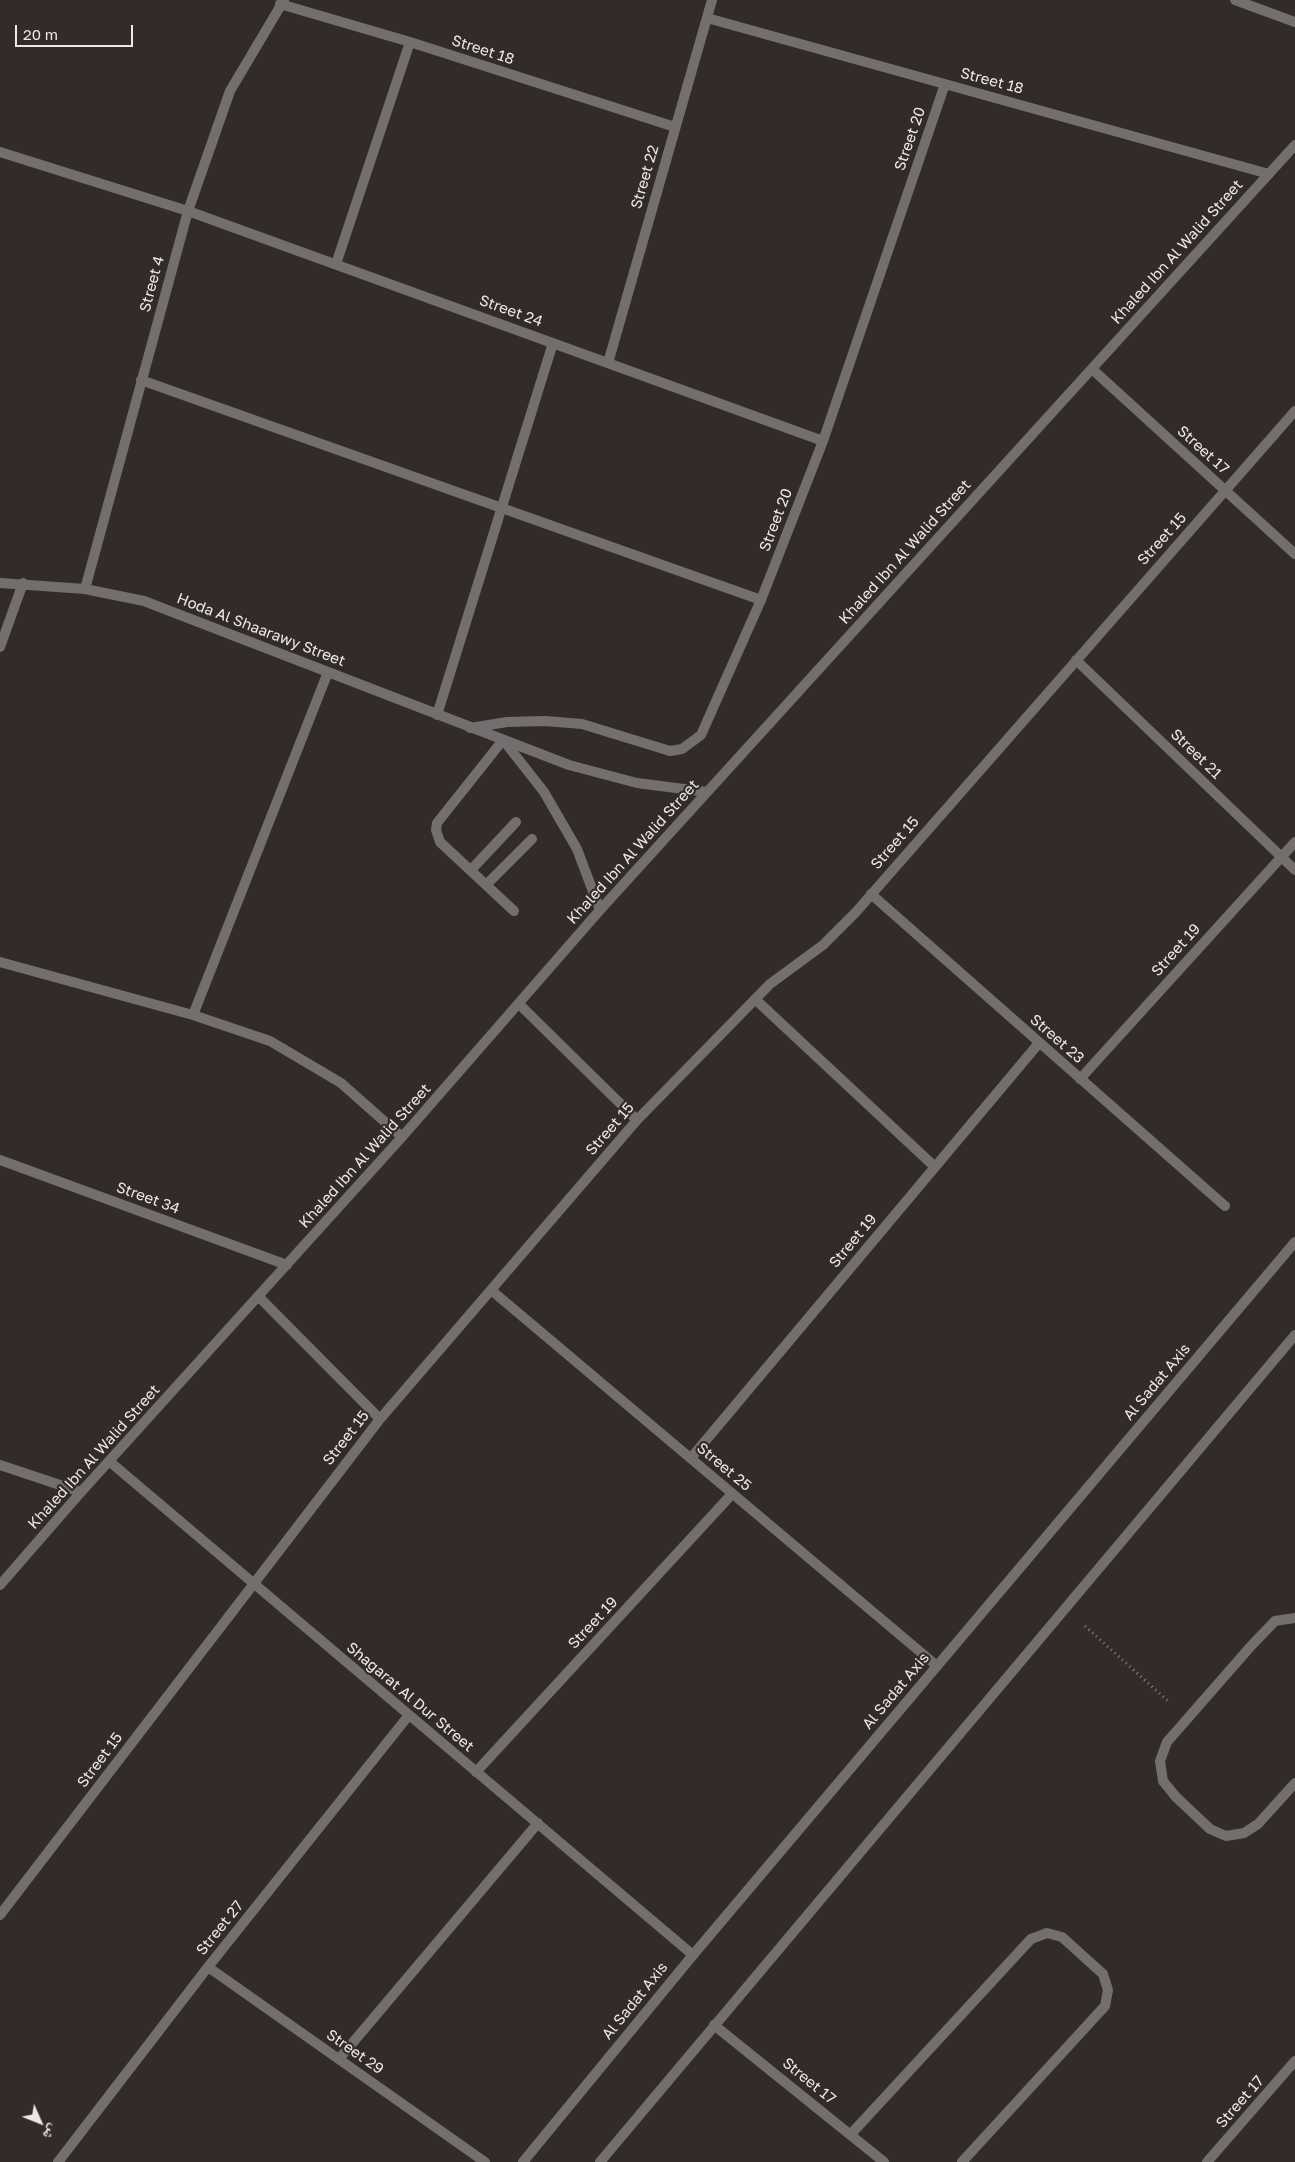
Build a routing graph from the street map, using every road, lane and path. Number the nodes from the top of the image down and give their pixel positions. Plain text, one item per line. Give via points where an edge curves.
1 (712, 0) edge
2 (1234, 0) edge
3 (282, 2) edge
4 (707, 18) junction
5 (1295, 22) edge
6 (410, 42) junction
7 (945, 84) junction
8 (675, 127) junction
9 (1295, 145) edge
10 (0, 152) edge
11 (1269, 174) junction
12 (188, 210) junction
13 (336, 264) junction
14 (554, 343) junction
15 (608, 363) junction
16 (1092, 369) junction
17 (141, 380) junction
18 (1295, 411) edge
19 (822, 441) junction
20 (1226, 491) junction
21 (501, 507) junction
22 (1295, 554) edge
23 (0, 583) edge
24 (23, 583) junction
25 (85, 589) junction
26 (762, 600) junction
27 (0, 647) edge
28 (1076, 660) junction
29 (328, 672) junction
30 (437, 715) junction
31 (470, 728) junction
32 (503, 740) junction
33 (707, 792) junction
34 (516, 822) dead end
35 (532, 839) dead end
36 (1295, 842) edge
37 (1281, 857) junction
38 (471, 870) junction
39 (1295, 870) edge
40 (486, 885) junction
41 (871, 894) junction
42 (600, 910) junction
43 (514, 911) dead end
44 (0, 962) edge
45 (755, 999) junction
46 (520, 1005) junction
47 (193, 1015) junction
48 (1039, 1043) junction
49 (1080, 1079) junction
50 (637, 1120) junction
51 (402, 1137) junction
52 (0, 1160) edge
53 (935, 1166) junction
54 (1225, 1206) dead end
55 (1295, 1242) edge
56 (287, 1265) junction
57 (491, 1290) junction
58 (258, 1296) junction
59 (1295, 1335) edge
60 (380, 1419) junction
61 (691, 1458) junction
62 (109, 1461) junction
63 (0, 1465) edge
64 (80, 1492) junction
65 (732, 1494) junction
66 (253, 1584) junction
67 (0, 1586) edge
68 (1065, 1608) junction
69 (1295, 1618) edge
70 (937, 1666) junction
71 (409, 1715) junction
72 (1186, 1718) junction
73 (476, 1772) junction
74 (1295, 1783) edge
75 (538, 1824) junction
76 (0, 1915) edge
77 (693, 1954) junction
78 (208, 1966) junction
79 (714, 2025) junction
80 (339, 2059) junction
81 (1294, 2063) edge
82 (851, 2134) junction
83 (58, 2162) edge
84 (485, 2162) edge
85 (523, 2162) edge
86 (600, 2162) edge
87 (884, 2162) edge
88 (962, 2162) edge
89 (1207, 2162) edge

1 - 4 street, Street 22
2 - 5 street
3 - 6 street, Street 18
3 - 12 street, Street 4 via 230,91
4 - 7 street, Street 18
4 - 8 street, Street 22
6 - 8 street, Street 18
6 - 13 street
7 - 11 street, Street 18
7 - 19 street, Street 20
8 - 15 street, Street 22
9 - 11 street, Khaled Ibn Al Walid Street
10 - 12 street, Street 24
11 - 16 street, Khaled Ibn Al Walid Street
12 - 13 street, Street 24
12 - 17 street, Street 4
13 - 14 street, Street 24
14 - 15 street, Street 24
14 - 21 street
15 - 19 street, Street 24
16 - 20 street, Street 17
16 - 33 street, Khaled Ibn Al Walid Street
17 - 21 street
17 - 25 street, Street 4
18 - 20 street, Street 15
19 - 26 street, Street 20
20 - 22 street, Street 17
20 - 28 street, Street 15
21 - 26 street
21 - 30 street
23 - 24 street, Hoda Al Shaarawy Street
24 - 25 street, Hoda Al Shaarawy Street
24 - 27 street
25 - 29 street, Hoda Al Shaarawy Street via 144,601
26 - 31 street, Street 20 via 701,735 682,750 670,751 582,724 508,722
28 - 37 street, Street 21
28 - 41 street, Street 15
29 - 30 street, Hoda Al Shaarawy Street
29 - 47 street
30 - 31 street, Hoda Al Shaarawy Street
31 - 32 street, Hoda Al Shaarawy Street
32 - 33 street, Hoda Al Shaarawy Street via 569,765 637,783
32 - 38 street via 438,823 436,830 440,842
32 - 42 street via 544,792 577,849
33 - 42 street, Khaled Ibn Al Walid Street
34 - 38 street
35 - 40 street
36 - 37 street, Street 19
37 - 39 street, Street 21
37 - 49 street, Street 19
38 - 40 street
40 - 43 street
41 - 45 street, Street 15 via 823,945 787,970
41 - 48 street, Street 23
42 - 46 street, Khaled Ibn Al Walid Street
44 - 47 street
45 - 50 street, Street 15
45 - 53 street
46 - 50 street
46 - 51 street, Khaled Ibn Al Walid Street
47 - 51 street via 270,1041 341,1083
48 - 49 street, Street 23
48 - 53 street, Street 19
49 - 54 street, Street 23
50 - 57 street, Street 15
51 - 56 street, Khaled Ibn Al Walid Street
52 - 56 street, Street 34
53 - 61 street, Street 19
55 - 70 street, Al Sadat Axis
56 - 58 street, Khaled Ibn Al Walid Street
57 - 60 street, Street 15
57 - 61 street, Street 25
58 - 60 street
58 - 62 street, Khaled Ibn Al Walid Street
59 - 68 street
60 - 66 street, Street 15
61 - 65 street, Street 25
62 - 64 street, Khaled Ibn Al Walid Street
62 - 66 street, Shagarat Al Dur Street
63 - 64 street
64 - 67 street, Khaled Ibn Al Walid Street
65 - 70 street, Street 25
65 - 73 street, Street 19
66 - 71 street, Shagarat Al Dur Street
66 - 76 street, Street 15
68 - 72 path
68 - 79 street
69 - 72 street via 1275,1621
70 - 77 street, Al Sadat Axis
71 - 73 street, Shagarat Al Dur Street
71 - 78 street, Street 27
72 - 74 street via 1167,1742 1160,1761 1163,1781 1210,1829 1226,1836 1244,1834 1258,1824
73 - 75 street, Shagarat Al Dur Street
75 - 77 street, Shagarat Al Dur Street
75 - 80 street
77 - 85 street, Al Sadat Axis
78 - 80 street, Street 29
78 - 83 street, Street 27
79 - 82 street, Street 17
79 - 86 street
80 - 84 street, Street 29
81 - 89 street, Street 17
82 - 87 street, Street 17
82 - 88 street via 1031,1939 1047,1934 1062,1937 1103,1974 1108,1990 1105,2006

